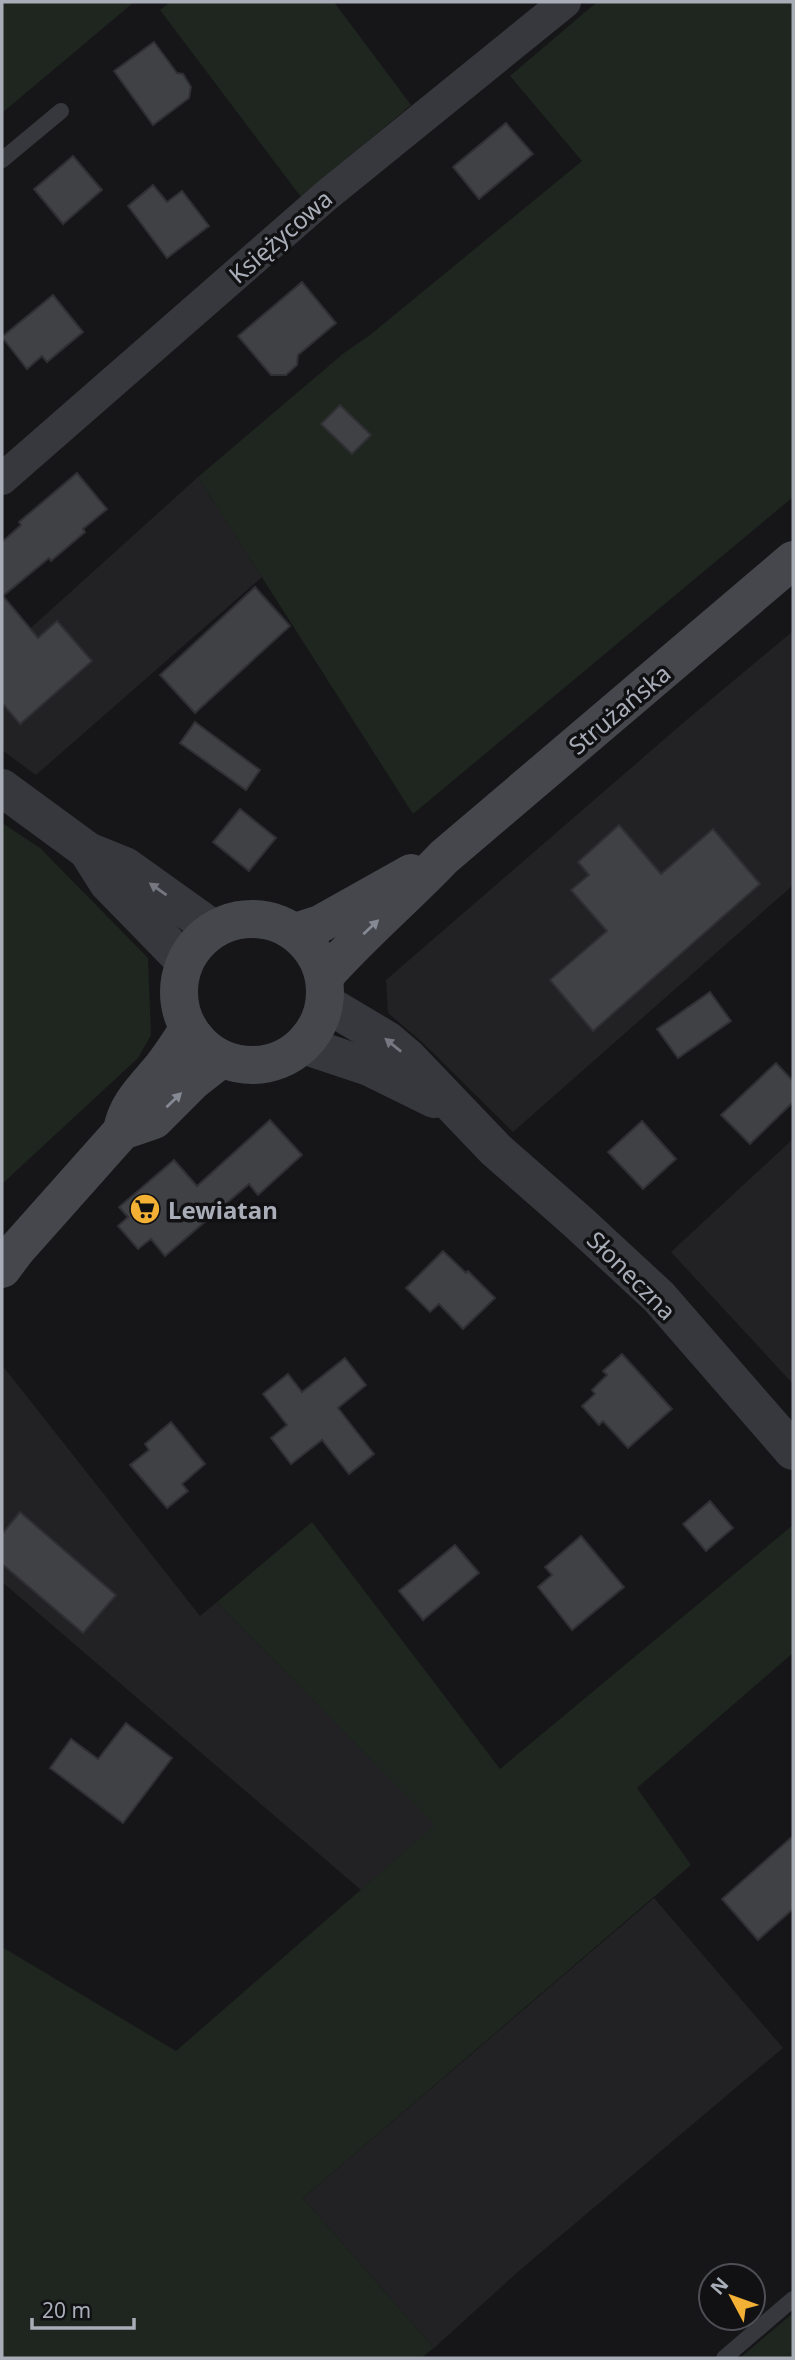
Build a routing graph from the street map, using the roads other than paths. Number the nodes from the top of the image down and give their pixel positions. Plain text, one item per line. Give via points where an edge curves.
1 (565, 2) edge
2 (61, 111) dead end
3 (2, 160) edge
4 (2, 479) edge
5 (793, 560) edge
6 (2, 788) edge
7 (88, 851) junction
8 (444, 858) junction
9 (214, 929) junction
10 (295, 932) junction
11 (184, 961) junction
12 (324, 990) junction
13 (188, 1030) junction
14 (303, 1045) junction
15 (220, 1060) junction
16 (457, 1111) junction
17 (122, 1131) junction
18 (2, 1269) edge
19 (793, 1451) edge
20 (793, 2299) edge
21 (724, 2358) edge

1 - 4 street, Księżycowa via 327,195
2 - 3 lane
5 - 8 main road, Strużańska
6 - 7 street
9 -> 7 street via 125,866
7 - 11 street via 108,883
8 - 10 main road, Strużańska via 393,881 320,924
12 -> 8 main road, Strużańska via 371,927
9 - 10 main road via 234,920 256,918
9 - 11 main road
10 - 12 main road via 320,964
11 - 13 main road via 178,983
12 - 14 main road via 317,1027
16 -> 12 street, Słoneczna via 387,1040
13 - 15 main road
13 - 17 main road via 130,1105
14 - 15 main road via 285,1058 263,1065 240,1066
14 - 16 street, Słoneczna via 369,1067
17 -> 15 main road via 154,1120
16 - 19 street, Słoneczna via 659,1297
17 - 18 main road
20 - 21 lane

